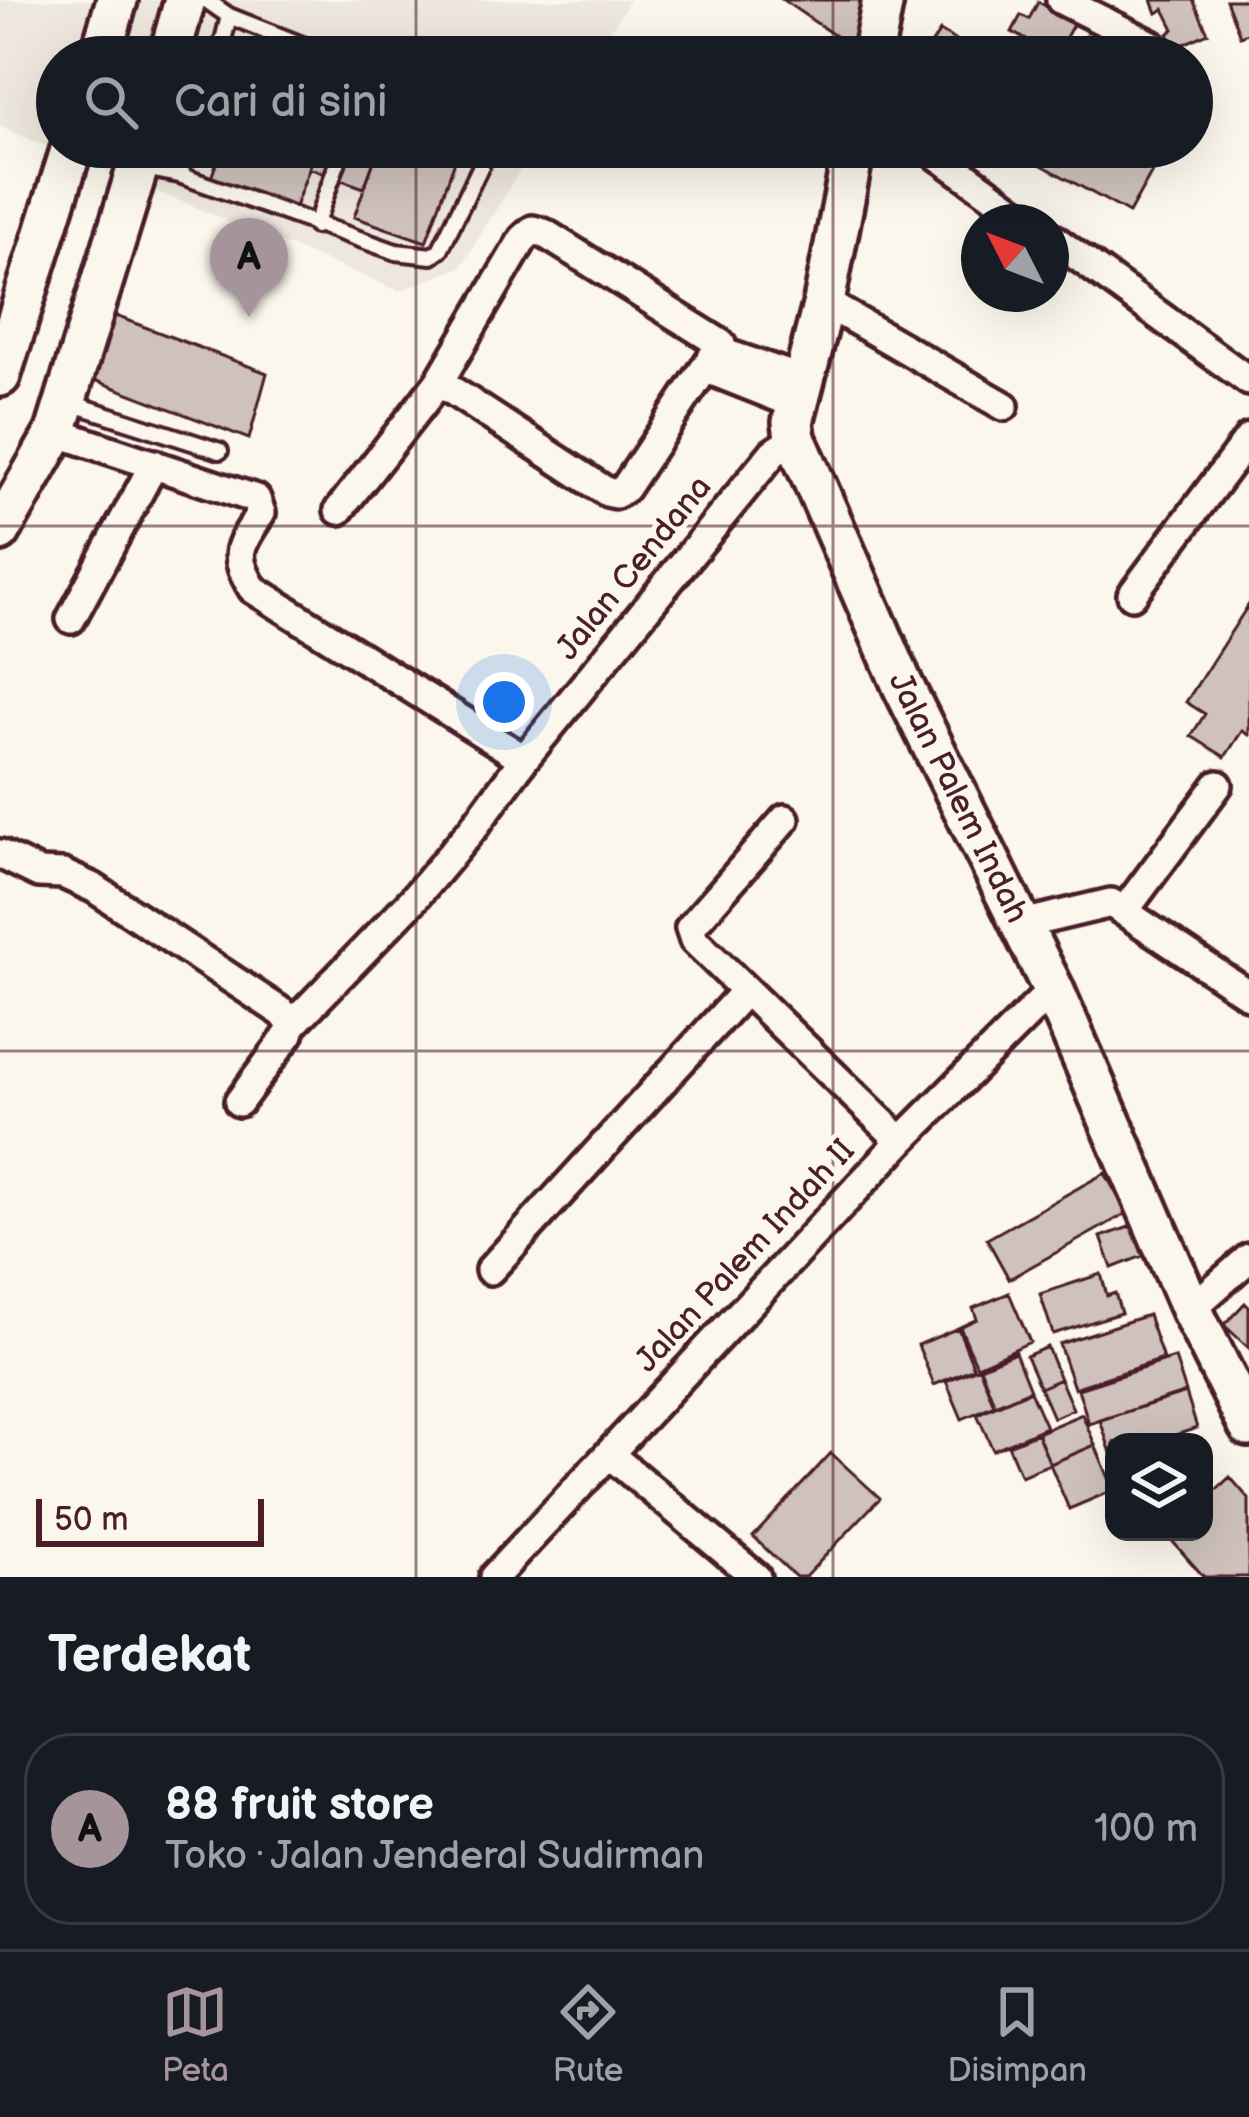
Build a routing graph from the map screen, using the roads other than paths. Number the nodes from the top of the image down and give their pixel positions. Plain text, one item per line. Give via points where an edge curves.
1 (117, 0) edge
2 (185, 0) edge
3 (206, 0) edge
4 (883, 0) edge
5 (1061, 0) edge
6 (229, 16) junction
7 (106, 36) edge
8 (175, 36) edge
9 (224, 36) edge
10 (280, 36) edge
11 (876, 36) edge
12 (1133, 36) edge
13 (65, 168) edge
14 (138, 168) edge
15 (164, 168) edge
16 (182, 168) edge
17 (336, 168) edge
18 (480, 168) edge
19 (850, 168) edge
20 (955, 168) edge
21 (179, 175) junction
22 (1005, 204) edge
23 (315, 226) junction
24 (1069, 250) edge
25 (824, 302) junction
26 (712, 360) junction
27 (0, 376) edge
28 (1249, 381) edge
29 (439, 382) junction
30 (1004, 406) dead end
31 (799, 408) junction
32 (61, 417) junction
33 (1249, 438) edge
34 (220, 451) dead end
35 (154, 464) junction
36 (339, 510) dead end
37 (0, 531) edge
38 (1132, 595) dead end
39 (70, 620) dead end
40 (524, 759) junction
41 (1218, 785) dead end
42 (785, 819) dead end
43 (0, 854) edge
44 (1125, 910) junction
45 (1023, 925) junction
46 (1053, 988) junction
47 (745, 991) junction
48 (1249, 995) edge
49 (292, 1025) junction
50 (239, 1102) dead end
51 (901, 1141) junction
52 (1249, 1258) edge
53 (490, 1270) dead end
54 (1191, 1309) junction
55 (1249, 1426) edge
56 (609, 1454) junction
57 (494, 1577) edge
58 (756, 1577) edge

1 - 7 street
2 - 8 street
3 - 6 lane
4 - 11 street
5 - 12 street
6 - 9 lane
6 - 10 lane
13 - 27 street
14 - 32 street
15 - 21 lane
16 - 21 lane
17 - 23 lane
18 - 23 lane via 437,254 396,253
19 - 25 street
20 - 22 street
21 - 23 lane
24 - 28 street
25 - 30 street
25 - 31 street
26 - 29 street via 616,494
26 - 29 street via 720,340 533,230
26 - 31 street
29 - 36 street
31 - 40 street, Jalan Cendana via 773,453
31 - 45 street, Jalan Palem Indah via 903,686
32 - 34 lane
32 - 35 street
32 - 37 street
33 - 38 street
35 - 39 street
35 - 40 street via 256,499 261,513 238,558 253,589
40 - 49 street, Jalan Cendana via 412,901
41 - 44 street
42 - 47 street via 690,928
43 - 49 street via 94,888
44 - 45 street via 1096,904
44 - 48 street
45 - 46 street, Jalan Palem Indah
46 - 51 street, Jalan Palem Indah II
46 - 54 street, Jalan Palem Indah
47 - 51 street
47 - 53 street
49 - 50 street, Jalan Cendana
51 - 56 street, Jalan Palem Indah II
52 - 54 street
54 - 55 street, Jalan Palem Indah
56 - 57 street, Jalan Palem Indah II
56 - 58 street

